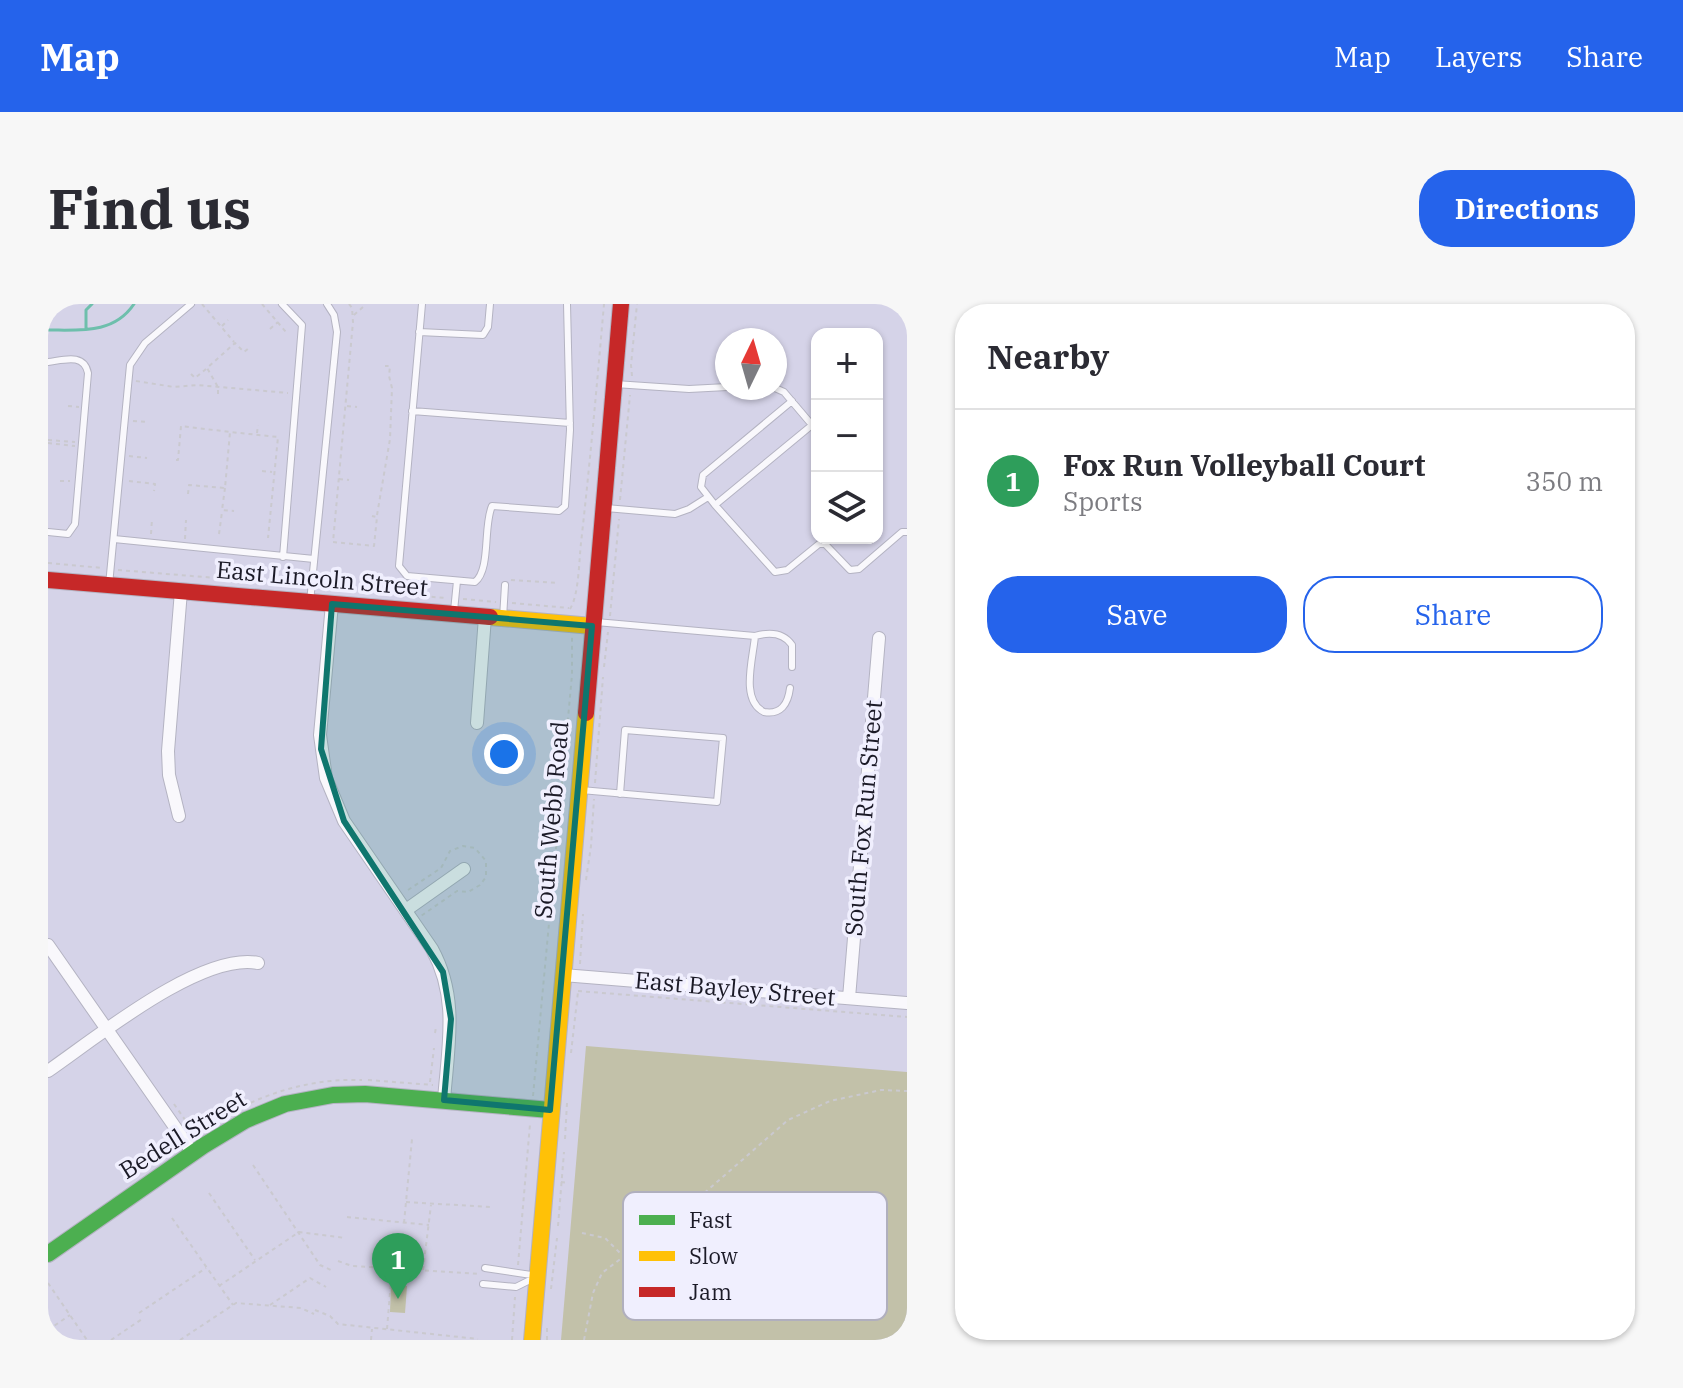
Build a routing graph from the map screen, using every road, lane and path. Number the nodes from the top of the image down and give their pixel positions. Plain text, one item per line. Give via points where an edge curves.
1 (191, 304) edge
2 (202, 304) edge
3 (262, 304) edge
4 (282, 304) edge
5 (327, 304) edge
6 (349, 304) edge
7 (422, 304) edge
8 (490, 304) edge
9 (567, 304) edge
10 (604, 304) edge
11 (621, 304) edge
12 (637, 304) edge
13 (363, 307) dead end
14 (353, 316) junction
15 (228, 320) dead end
16 (278, 322) junction
17 (221, 326) junction
18 (270, 329) dead end
19 (286, 332) dead end
20 (419, 332) junction
21 (235, 343) junction
22 (249, 348) dead end
23 (48, 362) edge
24 (349, 362) junction
25 (357, 363) dead end
26 (385, 366) dead end
27 (207, 368) junction
28 (191, 374) dead end
29 (632, 377) dead end
30 (128, 381) junction
31 (614, 384) junction
32 (218, 387) junction
33 (715, 388) edge
34 (631, 392) dead end
35 (218, 394) dead end
36 (298, 394) junction
37 (787, 395) edge
38 (792, 401) junction
39 (346, 406) junction
40 (357, 407) dead end
41 (386, 409) dead end
42 (391, 410) junction
43 (412, 411) junction
44 (125, 420) junction
45 (148, 422) dead end
46 (216, 423) dead end
47 (570, 423) junction
48 (176, 425) dead end
49 (258, 425) dead end
50 (181, 426) junction
51 (215, 430) junction
52 (230, 432) junction
53 (257, 434) junction
54 (48, 442) edge
55 (82, 445) junction
56 (122, 455) junction
57 (147, 458) dead end
58 (176, 460) dead end
59 (227, 468) junction
60 (233, 468) dead end
61 (262, 471) dead end
62 (274, 472) junction
63 (339, 479) junction
64 (349, 480) dead end
65 (60, 481) dead end
66 (120, 481) junction
67 (79, 482) junction
68 (225, 488) junction
69 (154, 491) dead end
70 (188, 494) dead end
71 (708, 497) junction
72 (620, 502) dead end
73 (715, 505) junction
74 (603, 508) junction
75 (222, 510) junction
76 (234, 511) dead end
77 (336, 512) junction
78 (344, 513) dead end
79 (263, 514) dead end
80 (271, 515) junction
81 (372, 516) dead end
82 (377, 517) junction
83 (619, 518) dead end
84 (152, 519) dead end
85 (186, 520) dead end
86 (48, 532) edge
87 (907, 532) edge
88 (219, 534) dead end
89 (268, 538) dead end
90 (114, 539) junction
91 (150, 543) junction
92 (184, 547) junction
93 (283, 557) junction
94 (314, 559) junction
95 (48, 563) edge
96 (110, 574) junction
97 (48, 580) edge
98 (457, 581) junction
99 (504, 582) joint
100 (558, 583) dead end
101 (181, 591) junction
102 (311, 592) junction
103 (332, 604) junction
104 (455, 604) junction
105 (504, 608) junction
106 (485, 617) junction
107 (610, 617) dead end
108 (598, 626) junction
109 (755, 636) junction
110 (879, 638) dead end
111 (573, 640) dead end
112 (792, 667) dead end
113 (790, 688) dead end
114 (477, 723) dead end
115 (595, 784) dead end
116 (577, 790) junction
117 (620, 794) junction
118 (594, 798) dead end
119 (179, 816) dead end
120 (464, 869) dead end
121 (586, 880) dead end
122 (583, 909) dead end
123 (406, 910) junction
124 (48, 945) edge
125 (258, 963) dead end
126 (580, 965) dead end
127 (563, 975) junction
128 (849, 998) junction
129 (907, 1003) edge
130 (907, 1017) edge
131 (436, 1027) dead end
132 (107, 1030) junction
133 (435, 1033) dead end
134 (434, 1048) dead end
135 (571, 1054) dead end
136 (48, 1071) edge
137 (907, 1091) edge
138 (437, 1095) junction
139 (533, 1097) dead end
140 (170, 1099) dead end
141 (567, 1100) dead end
142 (550, 1110) junction
143 (531, 1119) dead end
144 (412, 1139) dead end
145 (565, 1139) dead end
146 (196, 1146) junction
147 (564, 1152) dead end
148 (253, 1165) dead end
149 (527, 1180) junction
150 (532, 1180) dead end
151 (556, 1182) dead end
152 (562, 1182) junction
153 (569, 1183) dead end
154 (705, 1192) edge
155 (209, 1193) dead end
156 (406, 1202) junction
157 (431, 1203) junction
158 (490, 1207) dead end
159 (347, 1217) dead end
160 (172, 1218) dead end
161 (404, 1223) junction
162 (429, 1225) junction
163 (558, 1226) dead end
164 (299, 1232) junction
165 (582, 1233) dead end
166 (345, 1238) dead end
167 (557, 1238) dead end
168 (48, 1254) edge
169 (622, 1255) joint
170 (256, 1261) junction
171 (338, 1261) dead end
172 (518, 1266) dead end
173 (206, 1268) junction
174 (392, 1268) junction
175 (423, 1270) junction
176 (333, 1271) dead end
177 (484, 1271) joint
178 (538, 1276) junction
179 (48, 1283) edge
180 (483, 1284) dead end
181 (219, 1286) junction
182 (326, 1287) dead end
183 (515, 1295) dead end
184 (549, 1300) dead end
185 (233, 1305) junction
186 (269, 1306) junction
187 (139, 1313) dead end
188 (70, 1315) junction
189 (142, 1319) dead end
190 (547, 1327) dead end
191 (372, 1328) junction
192 (387, 1329) junction
193 (48, 1330) edge
194 (419, 1333) junction
195 (478, 1339) edge
196 (87, 1340) edge
197 (111, 1340) edge
198 (180, 1340) edge
199 (371, 1340) edge
200 (418, 1340) edge
201 (512, 1340) edge
202 (532, 1340) edge
203 (547, 1340) edge
204 (584, 1340) edge

1 - 30 lane via 138,350
2 - 17 path
3 - 16 path
4 - 36 lane via 302,325
5 - 94 lane via 337,332
6 - 14 path
7 - 20 lane
8 - 20 lane via 483,335
9 - 47 lane
10 - 105 path via 575,605 571,610
11 - 31 street, South Webb Road
12 - 29 path
13 - 14 path
14 - 24 path
15 - 17 path
16 - 18 path
16 - 19 path
17 - 21 path
20 - 43 lane
21 - 22 path via 244,352
21 - 27 path
23 - 55 lane via 75,359 87,366
24 - 25 path
24 - 39 path
26 - 42 path via 390,366
27 - 28 path via 195,378
27 - 32 path
30 - 32 path
30 - 44 lane
31 - 33 lane
31 - 74 street, South Webb Road
32 - 35 path
32 - 36 path
34 - 72 path
36 - 93 lane
37 - 38 lane
38 - 71 lane via 703,475 701,487
38 - 73 lane via 812,425
39 - 40 path
39 - 63 path
41 - 42 path
42 - 82 path
43 - 47 lane
43 - 98 lane via 399,566 407,576
44 - 45 path
44 - 56 lane
46 - 51 path
47 - 98 lane via 565,506 559,511 492,506 481,578
48 - 50 path
49 - 53 path
50 - 51 path
50 - 58 path
51 - 52 path
52 - 53 path
52 - 59 path
53 - 62 path via 278,437
54 - 55 path
55 - 67 lane
56 - 57 path
56 - 66 lane
59 - 60 path
59 - 68 path
61 - 62 path
62 - 80 path
63 - 64 path
63 - 77 path
65 - 67 path
66 - 69 path via 155,484
66 - 90 lane
67 - 86 lane via 74,528 68,534
68 - 70 path via 189,485
68 - 75 path
71 - 73 lane
71 - 74 lane via 675,514
73 - 87 lane via 775,572 787,570 819,544 850,570 859,569
74 - 108 street, South Webb Road
75 - 76 path
75 - 88 path
77 - 78 path
77 - 82 path via 333,542 374,546
79 - 80 path
80 - 89 path
81 - 82 path
83 - 107 path
84 - 91 path
85 - 92 path
90 - 91 lane
90 - 96 lane
91 - 92 lane
92 - 93 lane
93 - 94 lane
94 - 102 lane
95 - 96 path
96 - 97 street, East Lincoln Street
96 - 101 street, East Lincoln Street
96 - 102 path
98 - 104 lane
99 - 100 path
99 - 105 lane
101 - 102 street, East Lincoln Street
101 - 119 street via 168,751
102 - 103 street, East Lincoln Street
102 - 104 path
103 - 104 street, East Lincoln Street
103 - 123 street via 320,735 326,778 344,821
104 - 105 path
104 - 106 street, East Lincoln Street
105 - 106 street, East Lincoln Street
105 - 108 street, East Lincoln Street
106 - 114 street
108 - 109 lane
108 - 115 path
108 - 116 street, South Webb Road
109 - 112 lane via 787,639 793,649
109 - 113 lane via 752,703 764,712 779,711
110 - 128 street, South Fox Run Street
111 - 139 path
116 - 117 lane
116 - 127 street, South Webb Road
117 - 117 lane via 717,802 723,738 625,730
118 - 121 path
120 - 123 street
122 - 126 path
123 - 138 street via 438,960 449,995 451,1031
124 - 132 street
125 - 132 street via 234,962 181,983
127 - 128 street, East Bayley Street
127 - 142 street, South Webb Road
128 - 129 street, East Bayley Street
130 - 135 path via 578,989
131 - 133 path
132 - 136 street
132 - 146 street
134 - 138 path
137 - 154 path via 881,1090 830,1101 788,1120
138 - 142 street, Bedell Street
138 - 146 street, Bedell Street via 306,1099 281,1105
140 - 146 path
141 - 145 path
142 - 178 street, South Webb Road
143 - 149 path
144 - 156 path
146 - 168 street, Bedell Street
147 - 152 path
148 - 164 path
149 - 150 path
149 - 172 path
151 - 152 path
152 - 153 path
152 - 163 path
155 - 170 path
156 - 157 path
156 - 161 path
157 - 158 path
157 - 162 path
159 - 161 path
160 - 173 path
161 - 162 path
162 - 175 path
164 - 166 path
164 - 170 path
164 - 176 path via 320,1265
165 - 169 path via 605,1238
167 - 184 path
169 - 204 path via 597,1282
170 - 181 path
171 - 174 path
173 - 181 path
173 - 187 path
174 - 175 path
174 - 192 path
175 - 177 path
177 - 178 lane
178 - 180 lane via 516,1287
178 - 202 street, South Webb Road
179 - 188 path
181 - 185 path
182 - 186 path via 310,1278
183 - 201 path
185 - 186 path
185 - 198 path
186 - 191 path via 301,1308 330,1316 338,1324
188 - 193 path
188 - 196 path
189 - 197 path
190 - 203 path
191 - 192 path
191 - 199 path
192 - 194 path
194 - 195 path
194 - 200 path

